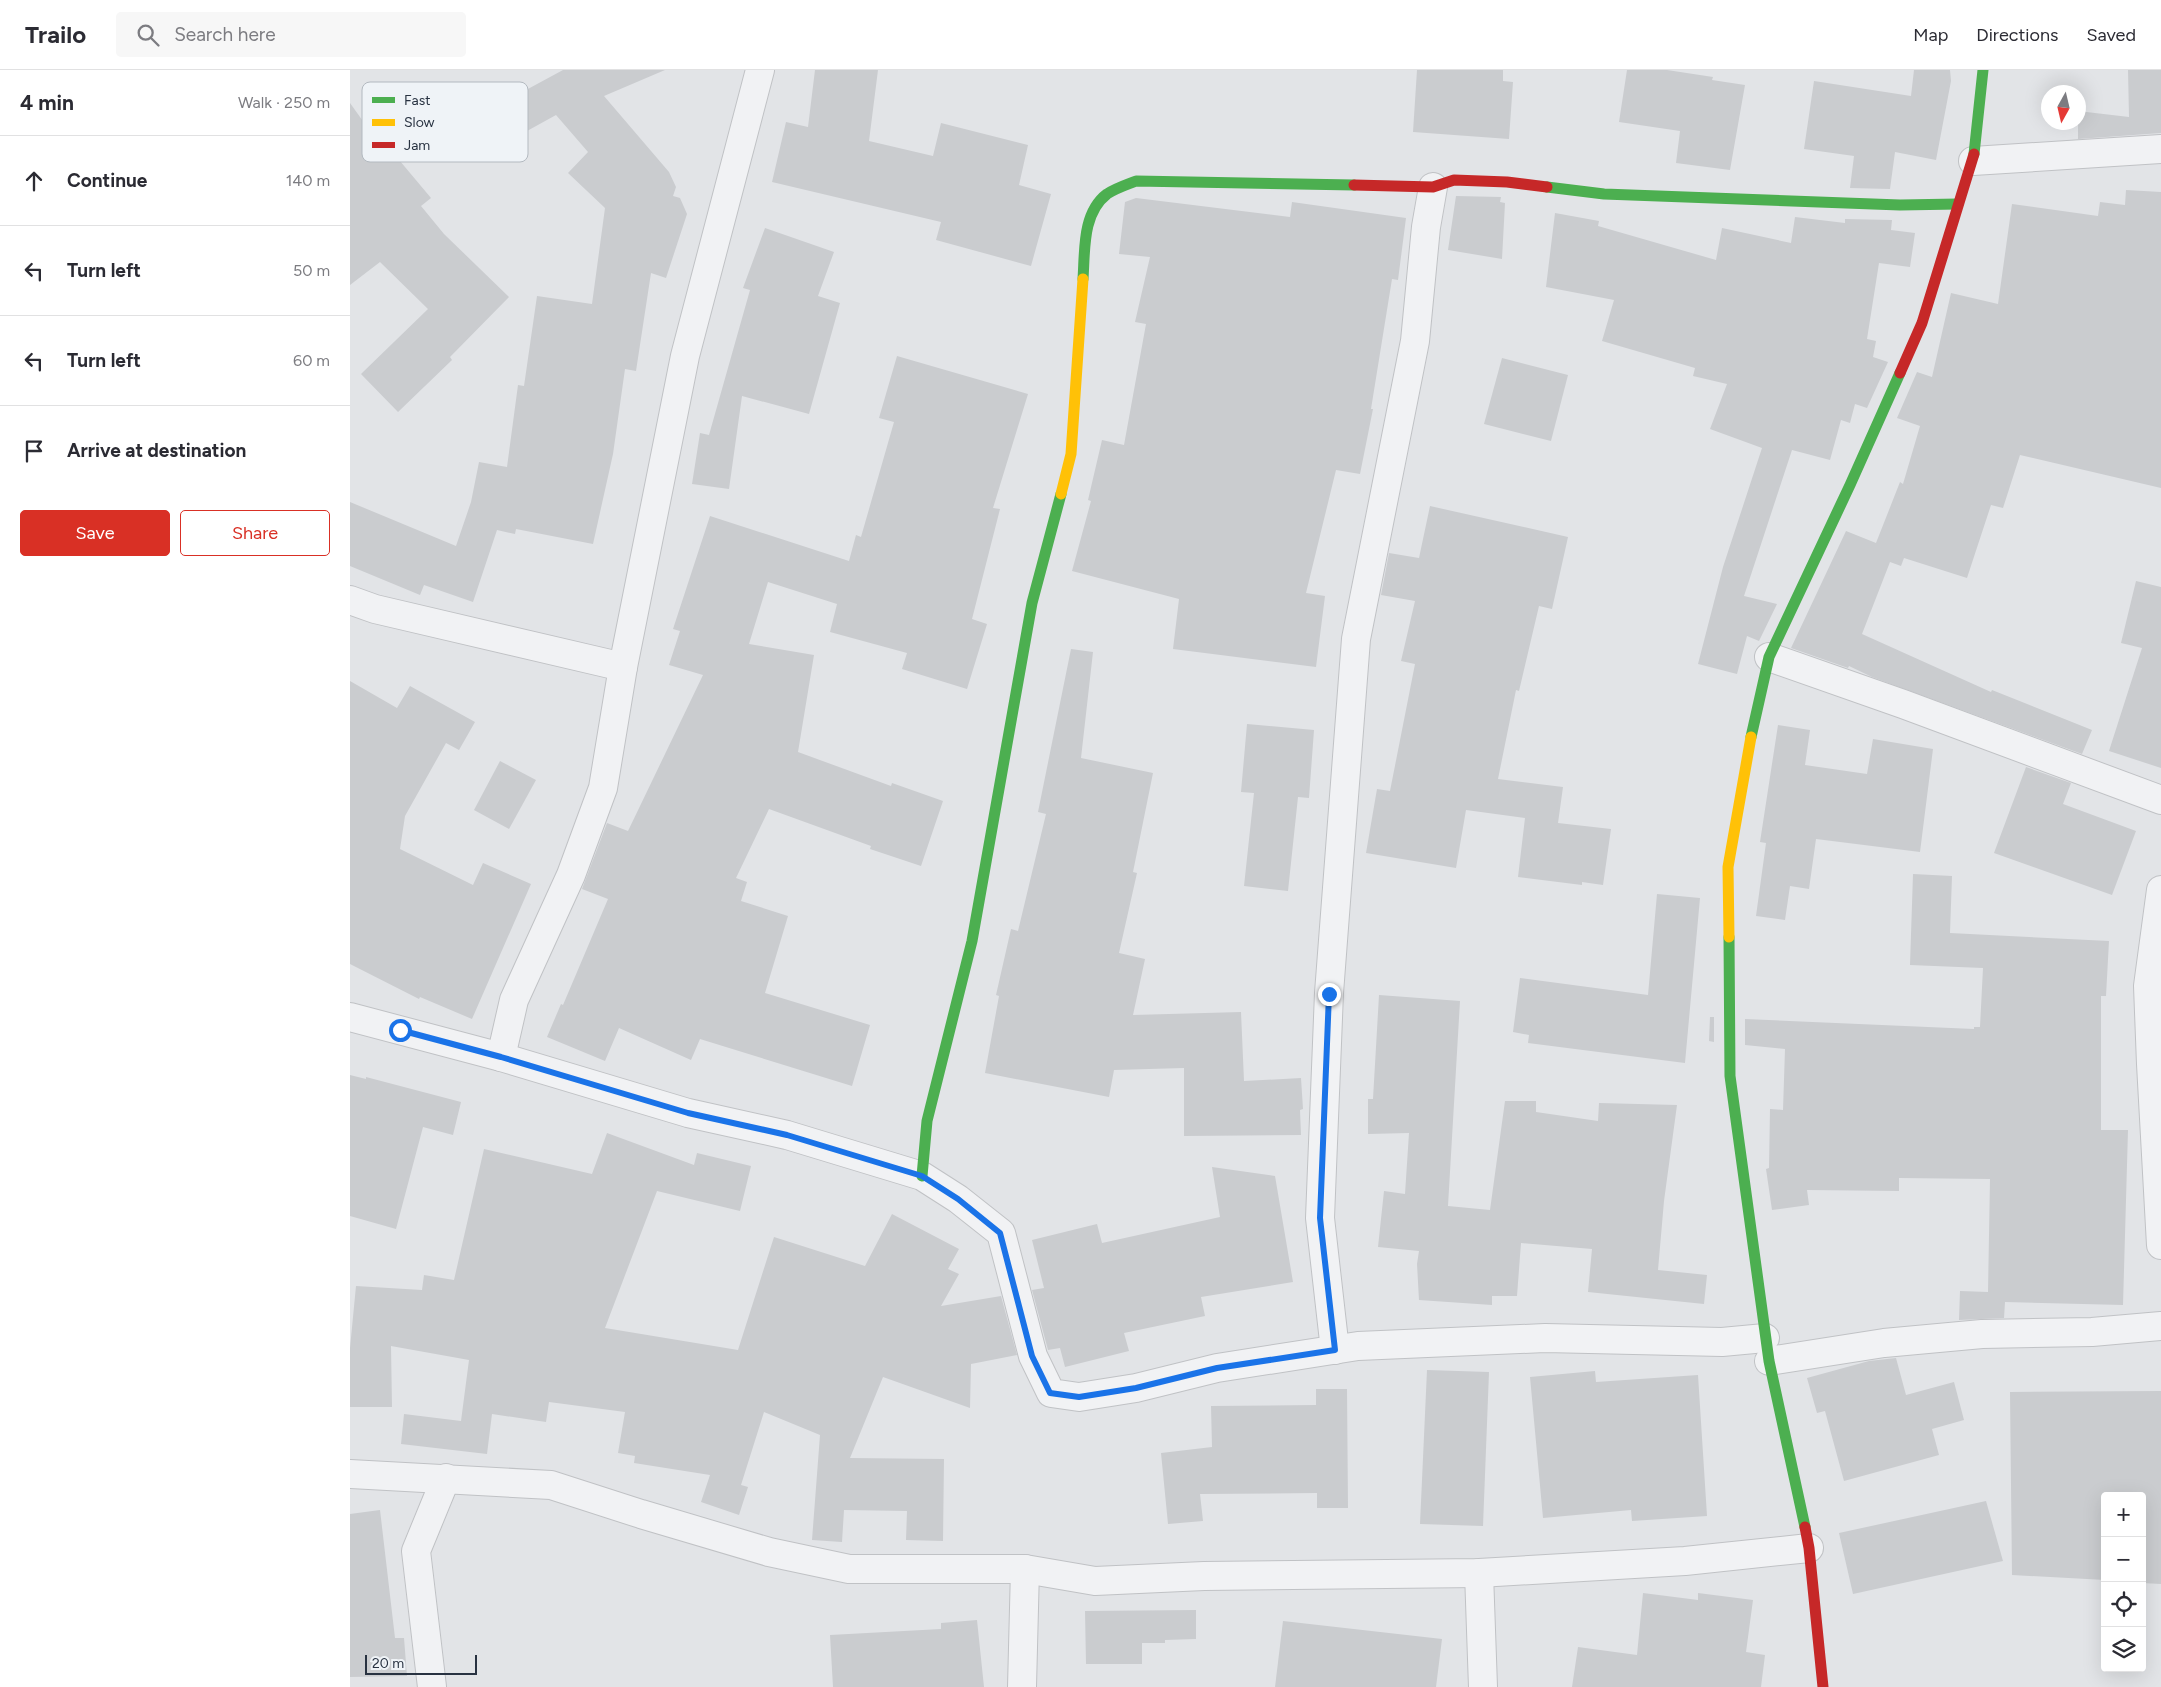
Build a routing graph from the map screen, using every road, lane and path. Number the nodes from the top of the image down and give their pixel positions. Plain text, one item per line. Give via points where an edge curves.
1 (760, 70) edge
2 (1983, 70) edge
3 (2161, 150) edge
4 (1974, 161) junction
5 (1433, 187) junction
6 (1958, 204) junction
7 (350, 600) edge
8 (1769, 657) junction
9 (623, 667) junction
10 (2161, 800) edge
11 (2161, 890) edge
12 (350, 1017) edge
13 (501, 1057) junction
14 (922, 1176) junction
15 (2161, 1245) edge
16 (2161, 1326) edge
17 (1767, 1349) junction
18 (1335, 1350) junction
19 (350, 1474) edge
20 (446, 1478) junction
21 (1809, 1548) junction
22 (1025, 1569) junction
23 (1479, 1573) junction
24 (432, 1687) edge
25 (1022, 1687) edge
26 (1483, 1687) edge
27 (1823, 1687) edge

1 - 9 street via 686,356
2 - 4 street
3 - 4 street
4 - 6 street
5 - 6 street via 1454,180 1506,182 1604,194 1900,206
5 - 14 street via 1136,181 1110,190 1099,201 1087,228 1071,454 1032,603 972,941 927,1121
5 - 18 street via 1415,341 1356,639 1329,994 1320,1218
6 - 8 street via 1922,323
7 - 9 street via 375,609
8 - 10 street
8 - 17 street via 1728,867 1730,1076
9 - 13 street via 603,788 570,875 514,1000
11 - 15 street via 2148,986
12 - 13 street
13 - 14 street via 688,1113 787,1135
14 - 18 street via 958,1199 1000,1233 1032,1356 1050,1393 1088,1396 1217,1368
16 - 17 street
17 - 18 street via 1722,1342 1546,1338 1358,1346
17 - 21 street
19 - 20 street
20 - 22 street via 551,1485 769,1552 849,1569
20 - 24 street via 416,1551
21 - 23 street via 1685,1561
21 - 27 street
22 - 23 street via 1096,1581 1204,1576
22 - 25 street
23 - 26 street

